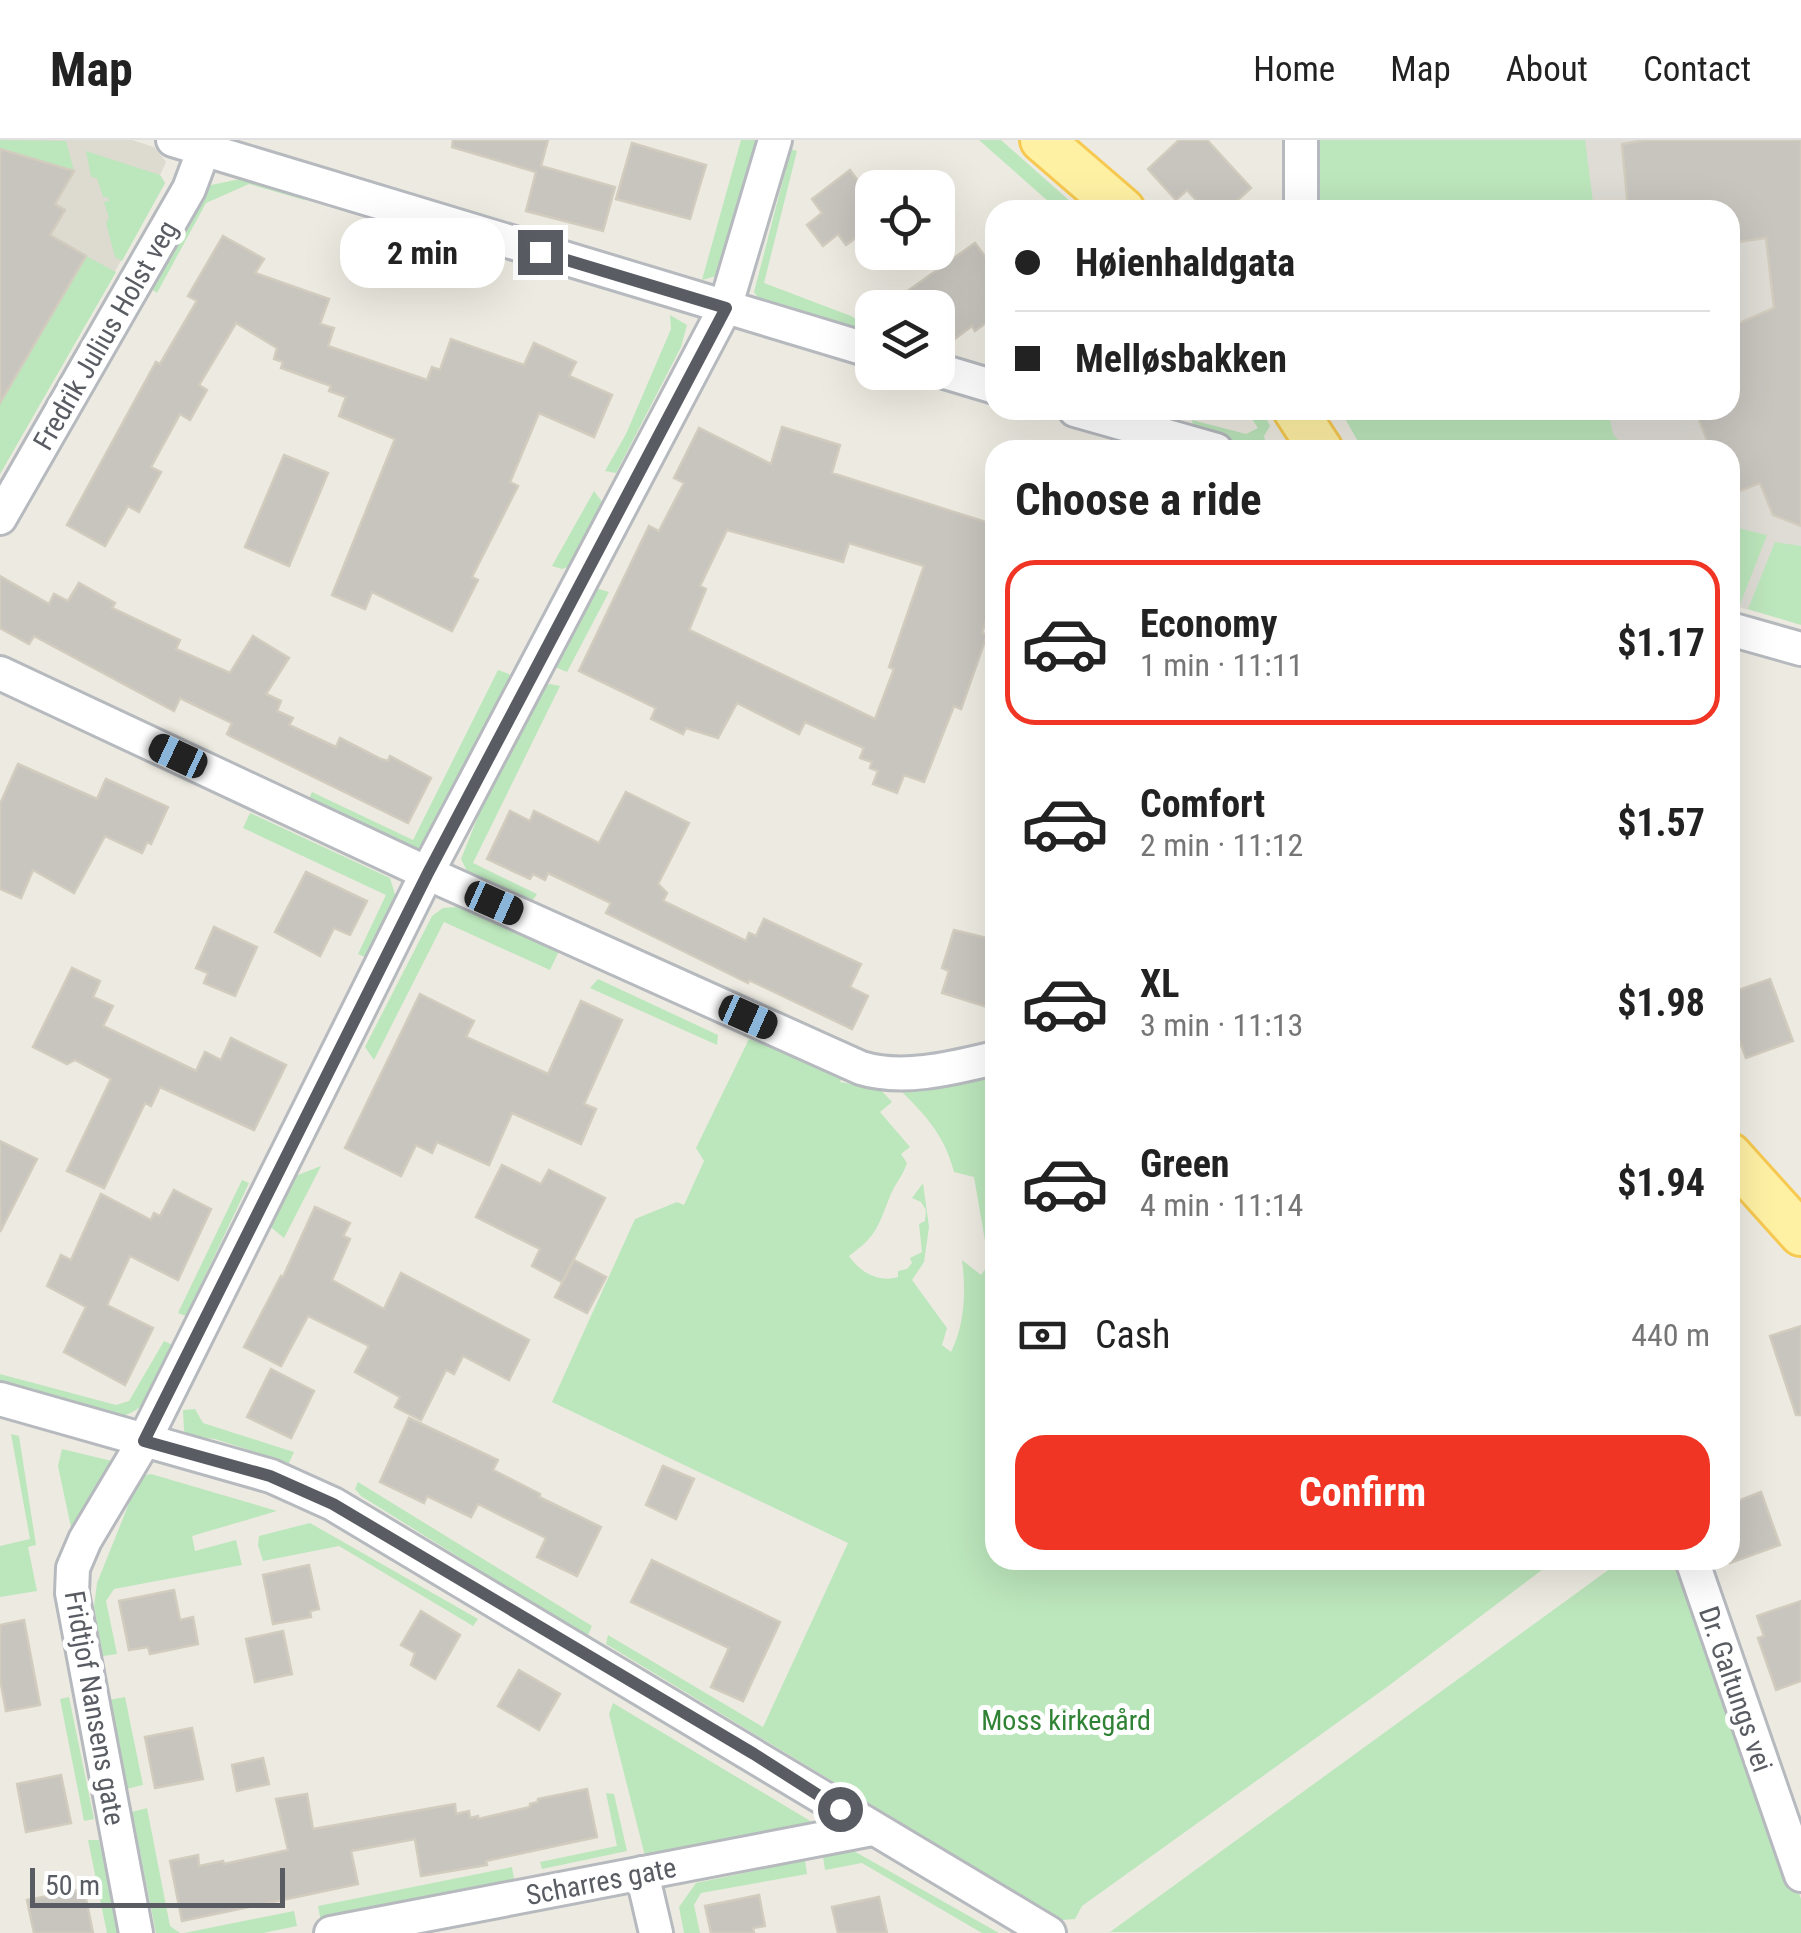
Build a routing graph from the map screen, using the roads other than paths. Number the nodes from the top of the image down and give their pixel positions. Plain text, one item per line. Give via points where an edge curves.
1 (775, 140) edge
2 (1042, 140) edge
3 (1301, 140) edge
4 (188, 145) edge
5 (1111, 200) edge
6 (1300, 200) edge
7 (726, 308) junction
8 (855, 346) edge
9 (955, 375) edge
10 (985, 383) edge
11 (1110, 420) edge
12 (1181, 440) edge
13 (0, 518) edge
14 (1740, 632) edge
15 (1801, 649) edge
16 (0, 673) edge
17 (428, 873) junction
18 (985, 1060) edge
19 (1740, 1166) edge
20 (1801, 1234) edge
21 (0, 1399) edge
22 (144, 1441) junction
23 (1695, 1570) edge
24 (872, 1830) junction
25 (642, 1873) junction
26 (1801, 1875) edge
27 (136, 1933) edge
28 (330, 1933) edge
29 (656, 1933) edge
30 (1049, 1933) edge

1 - 7 street, Fridtjof Nansens gate
2 - 5 main road
3 - 6 street
4 - 7 street
4 - 13 street, Fredrik Julius Holst veg via 189,189
7 - 8 street
7 - 17 street, Fridtjof Nansens gate
9 - 10 street
11 - 12 street
14 - 15 street
16 - 17 street
17 - 18 street via 861,1068 880,1074 930,1071
17 - 22 street, Fridtjof Nansens gate
19 - 20 main road
21 - 22 street
22 - 24 street via 270,1476 333,1504
22 - 27 street, Fridtjof Nansens gate via 84,1540 72,1594
23 - 26 street, Dr. Galtungs vei
24 - 25 street, Scharres gate
24 - 30 street
25 - 28 street, Scharres gate
25 - 29 street

